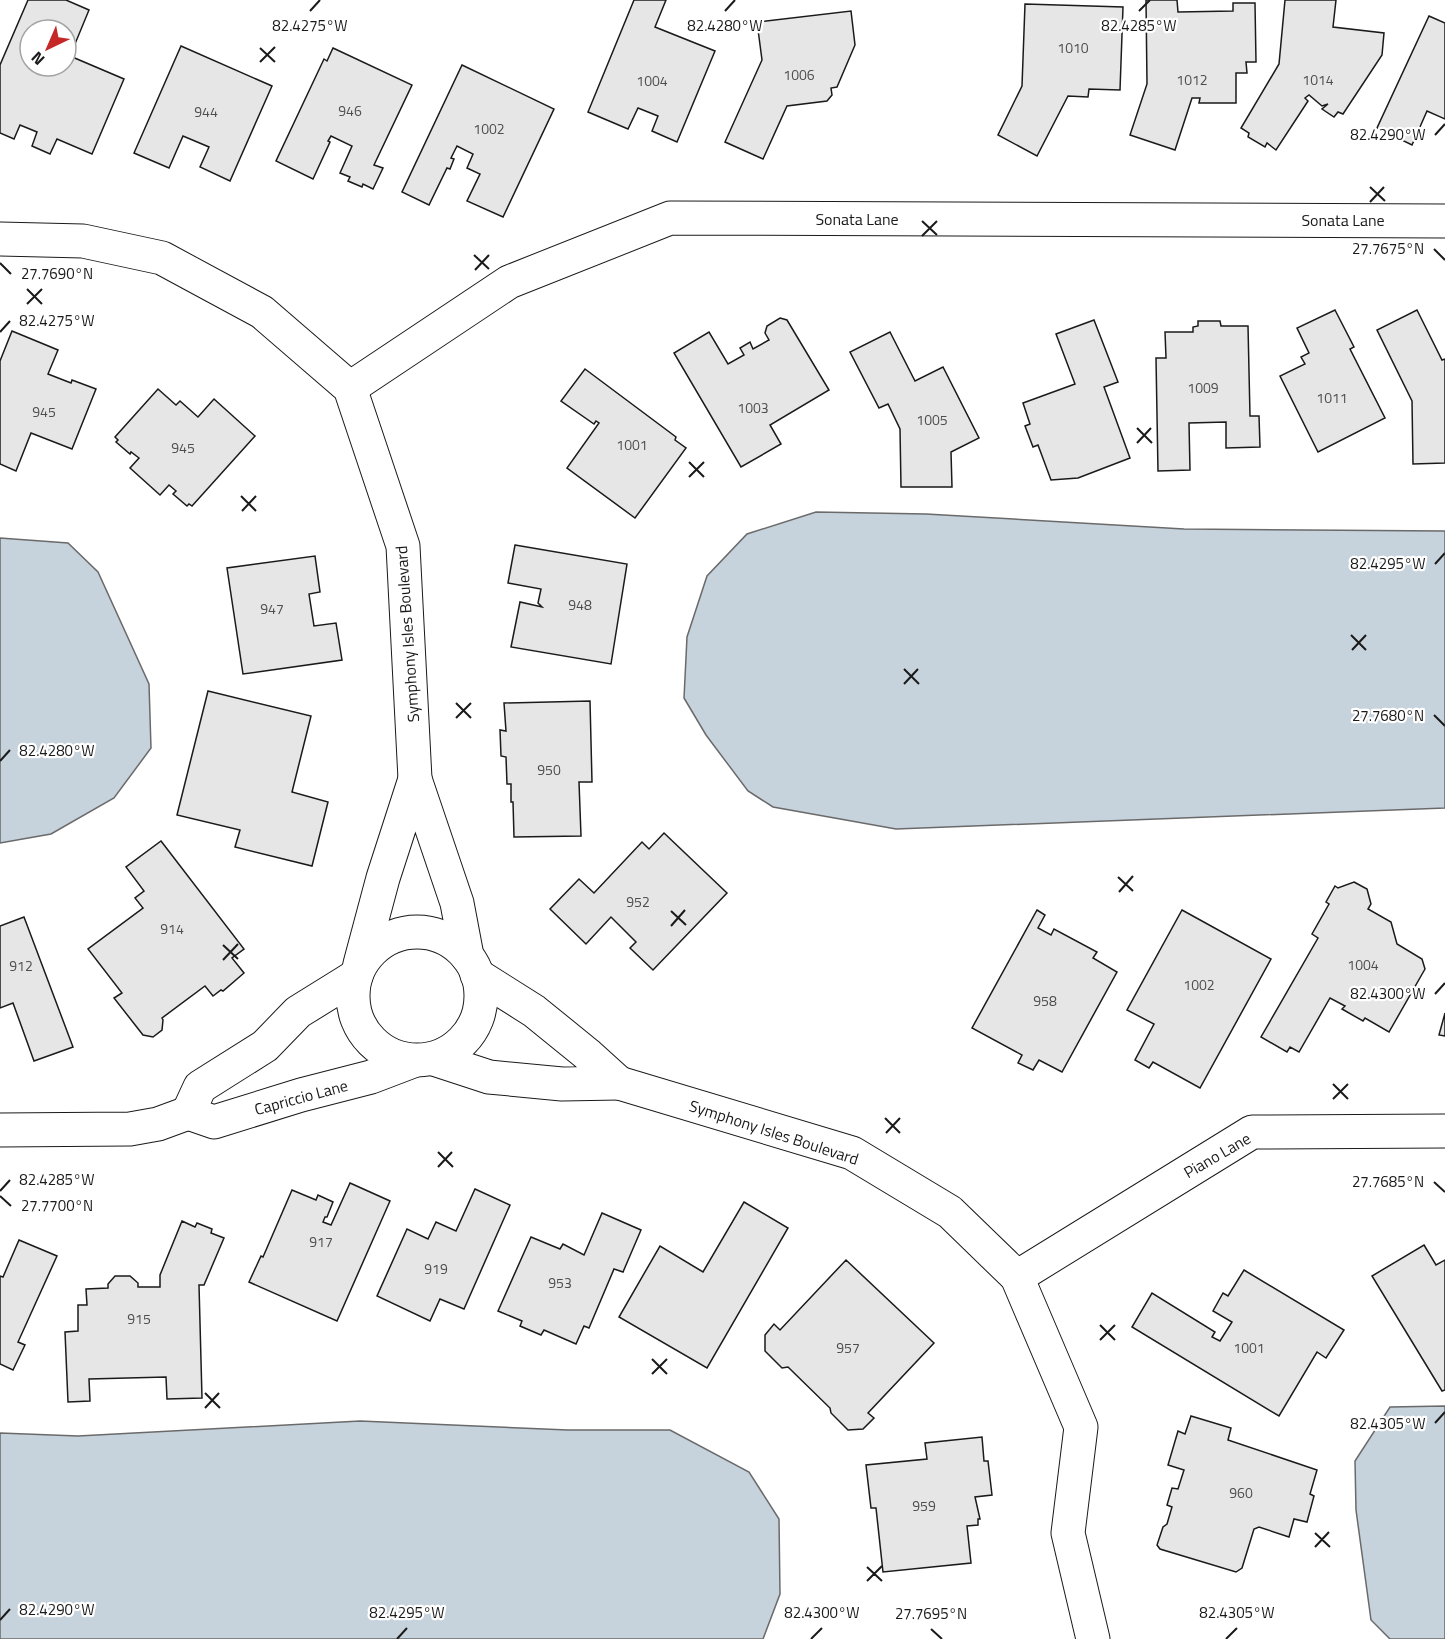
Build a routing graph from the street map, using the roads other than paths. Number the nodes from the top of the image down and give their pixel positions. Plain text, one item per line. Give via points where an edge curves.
1 (1445, 221) edge
2 (0, 239) edge
3 (350, 388) junction
4 (415, 779) junction
5 (472, 966) junction
6 (358, 971) junction
7 (423, 1060) junction
8 (619, 1083) junction
9 (188, 1113) junction
10 (0, 1130) edge
11 (1445, 1131) edge
12 (1017, 1277) junction
13 (1093, 1639) edge

1 - 3 street, Sonata Lane via 670,218 509,282
2 - 3 street via 83,241 162,258 262,312
3 - 4 street, Symphony Isles Boulevard via 403,546
4 - 5 street via 458,903
4 - 6 street
5 - 6 street via 451,942 432,934 410,933 390,938 372,950
5 - 7 street via 481,996 478,1016 468,1035 453,1050
5 - 8 street via 534,1011
6 - 7 street via 353,987 354,1008 361,1028 374,1044 392,1056
6 - 9 street via 298,1012 265,1046 200,1087
7 - 8 street via 489,1077 562,1084
7 - 9 street, Capriccio Lane via 214,1122
8 - 12 street, Symphony Isles Boulevard via 852,1153 950,1212
9 - 10 street via 130,1129
11 - 12 street, Piano Lane via 1252,1132
12 - 13 street, Symphony Isles Boulevard via 1081,1427 1068,1533

